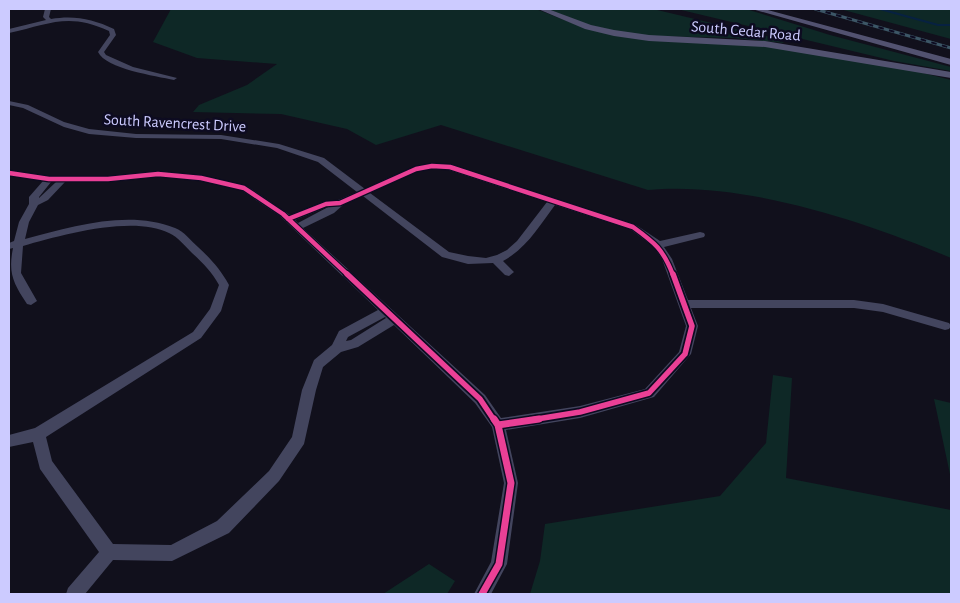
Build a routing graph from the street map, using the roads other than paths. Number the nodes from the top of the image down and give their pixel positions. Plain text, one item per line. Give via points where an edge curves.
1 (48, 9) edge
2 (542, 9) edge
3 (756, 9) edge
4 (50, 21) junction
5 (9, 32) edge
6 (951, 62) edge
7 (951, 75) edge
8 (174, 78) dead end
9 (9, 103) edge
10 (9, 173) edge
11 (49, 179) junction
12 (63, 179) junction
13 (364, 192) junction
14 (553, 201) junction
15 (35, 203) junction
16 (340, 203) junction
17 (288, 219) junction
18 (297, 227) junction
19 (700, 236) dead end
20 (14, 244) edge
21 (658, 245) junction
22 (497, 261) junction
23 (509, 272) dead end
24 (31, 301) dead end
25 (684, 304) junction
26 (390, 315) junction
27 (945, 326) dead end
28 (498, 425) junction
29 (38, 434) junction
30 (9, 441) edge
31 (108, 552) junction
32 (74, 594) edge
33 (482, 594) edge

1 - 4 street via 46,17
2 - 7 street, South Cedar Road via 588,27 614,33 765,44
3 - 6 street
4 - 5 street
4 - 8 street via 84,18 102,25 112,30 114,35 101,52 103,56 131,69
9 - 13 street, South Ravencrest Drive via 33,108 51,119 96,133 205,136 276,145 321,160
10 - 11 street
11 - 12 street
11 - 15 street via 34,197
12 - 15 street via 45,198
12 - 17 street via 158,174 202,178 244,188
13 - 14 street via 416,169 432,166 450,167
13 - 16 street
13 - 22 street, South Ravencrest Drive via 446,255 470,262
14 - 21 street via 633,227
14 - 22 street via 511,254
15 - 20 street
16 - 17 street via 326,204
16 - 18 street via 331,211
17 - 18 street
18 - 26 street
19 - 21 street
20 - 24 street via 20,285
20 - 29 street via 102,225 127,223 172,230 215,267 224,285 215,311 197,335
21 - 25 street via 667,258
22 - 23 street
25 - 27 street via 865,304
25 - 28 street via 692,326 686,354 649,393 580,412
26 - 28 street via 480,399
26 - 31 street via 354,344 337,348 318,364 299,439 274,476 223,527 172,553
28 - 33 street via 511,482 499,564
29 - 30 street
29 - 31 street via 45,464
31 - 32 street

